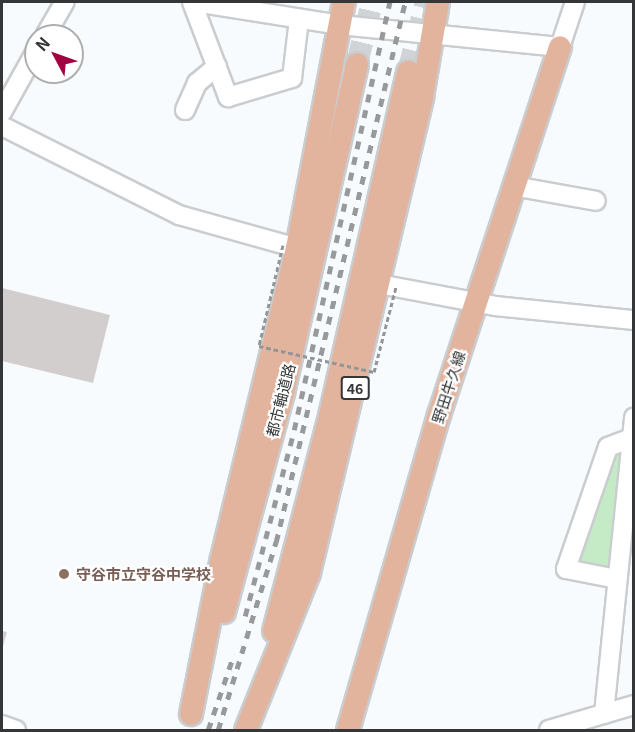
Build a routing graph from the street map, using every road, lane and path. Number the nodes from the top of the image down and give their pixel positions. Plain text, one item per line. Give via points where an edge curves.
1 (64, 2) edge
2 (194, 2) edge
3 (344, 2) edge
4 (438, 2) edge
5 (575, 2) edge
6 (299, 19) junction
7 (52, 24) edge
8 (340, 25) junction
9 (434, 36) junction
10 (560, 47) junction
11 (357, 64) tunnel mouth
12 (217, 66) junction
13 (408, 72) tunnel mouth
14 (24, 73) edge
15 (185, 110) dead end
16 (2, 112) edge
17 (2, 126) edge
18 (513, 186) junction
19 (596, 201) dead end
20 (290, 246) junction
21 (387, 285) junction
22 (476, 300) junction
23 (633, 320) edge
24 (633, 418) edge
25 (632, 438) junction
26 (617, 579) junction
27 (633, 705) edge
28 (604, 714) junction
29 (188, 722) edge
30 (2, 725) edge
31 (16, 730) edge
32 (244, 730) edge
33 (348, 730) edge
34 (549, 730) edge

1 - 7 street
2 - 6 street
2 - 12 street
3 - 8 main road
4 - 9 main road, 46
5 - 10 street
6 - 8 street
6 - 12 street via 292,78 228,97
8 - 9 street
8 - 20 main road
9 - 10 street
9 - 21 main road, 46
10 - 18 main road, 野田牛久線
11 - 29 main road, 都市軸道路 via 280,404 240,559
12 - 15 street via 197,83
13 - 32 main road, 46 via 294,560
14 - 16 street
17 - 20 street via 179,214
18 - 19 street
18 - 22 main road, 野田牛久線
20 - 21 path, bridge via 260,346 374,372
20 - 29 main road
21 - 22 street
21 - 32 main road, 46 via 309,573
22 - 23 street via 495,306
22 - 33 main road, 野田牛久線
24 - 25 street
25 - 26 street
25 - 26 street via 608,447 566,568
26 - 28 street
27 - 28 street
28 - 34 street
30 - 31 street

